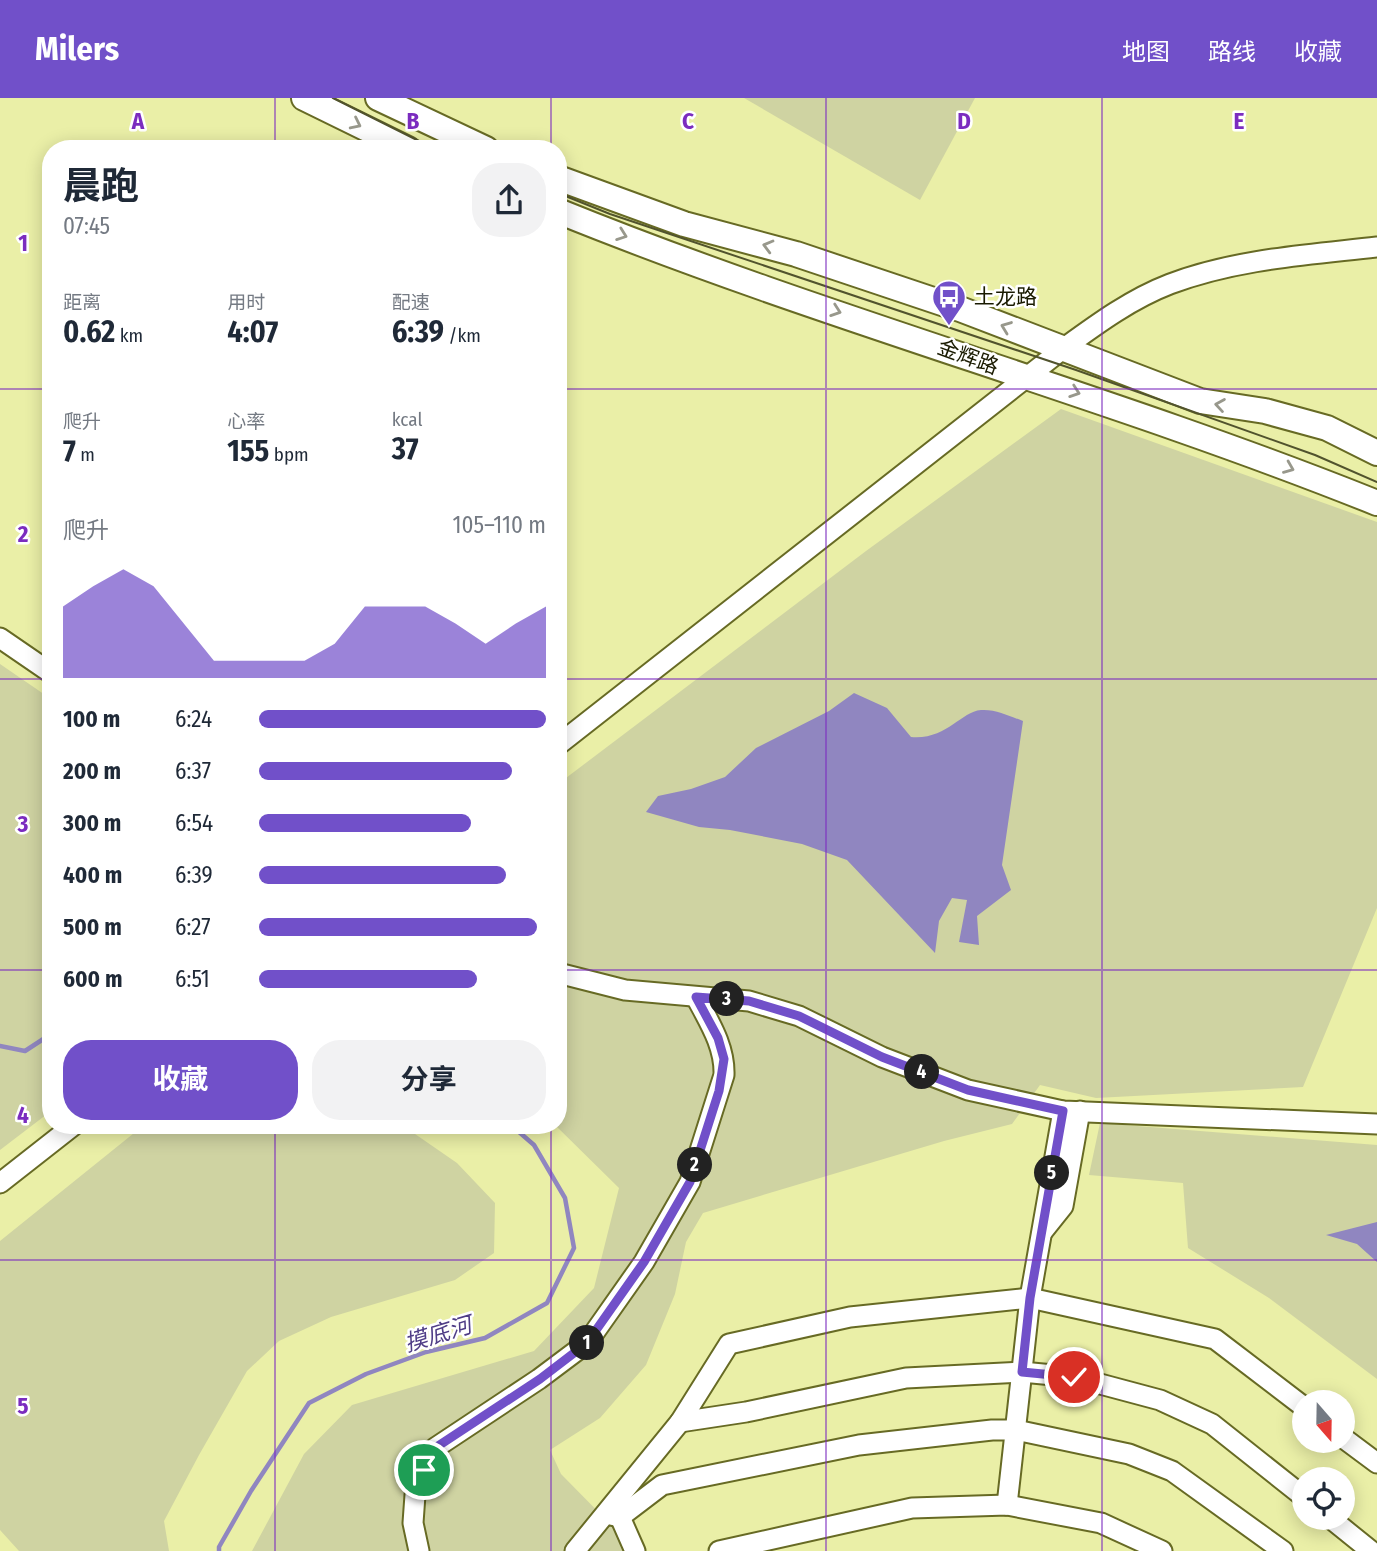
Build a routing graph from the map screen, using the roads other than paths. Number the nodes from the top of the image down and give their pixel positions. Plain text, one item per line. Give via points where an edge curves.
1 (304, 98) edge
2 (378, 98) edge
3 (390, 140) edge
4 (467, 140) edge
5 (567, 181) edge
6 (567, 214) edge
7 (1377, 247) edge
8 (1064, 348) junction
9 (1026, 378) junction
10 (1377, 453) edge
11 (1377, 503) edge
12 (0, 638) edge
13 (42, 667) edge
14 (567, 739) edge
15 (567, 974) edge
16 (696, 997) junction
17 (1071, 1111) junction
18 (1377, 1124) edge
19 (63, 1134) edge
20 (0, 1183) edge
21 (1030, 1298) junction
22 (1022, 1372) junction
23 (1292, 1398) edge
24 (680, 1422) junction
25 (1016, 1430) junction
26 (1355, 1447) edge
27 (1377, 1463) edge
28 (1292, 1487) edge
29 (1007, 1505) junction
30 (613, 1516) junction
31 (1345, 1530) edge
32 (419, 1551) edge
33 (575, 1551) edge
34 (635, 1551) edge
35 (719, 1551) edge
36 (1162, 1551) edge
37 (1283, 1551) edge
38 (1371, 1551) edge

1 -> 3 main road
2 - 4 main road
8 -> 5 main road, 金辉路 via 836,267 684,223
6 -> 9 main road, 金辉路
7 - 8 street via 1245,262 1199,274 1113,313
8 - 9 street
10 -> 8 main road, 金辉路 via 1327,428 1265,411 1200,401
9 -> 11 main road, 金辉路 via 1252,453
9 - 14 street
12 - 13 street
15 - 16 street via 625,989
16 - 17 street via 749,1001 799,1016 882,1057 968,1090
16 - 32 street via 724,1059 722,1083 690,1182 644,1262 587,1343 435,1448 415,1495 413,1523
17 - 18 street
17 - 21 street via 1063,1206 1043,1231
19 - 20 street
21 - 22 street
21 - 23 street via 1215,1339
21 - 24 street via 850,1317 729,1344
22 - 24 street via 906,1378
22 - 25 street
22 - 28 street via 1074,1377 1160,1400 1212,1424
24 - 30 street
25 - 29 street
25 - 30 street via 859,1446 662,1485
25 - 37 street via 1129,1454 1172,1471
26 - 27 street
29 - 35 street via 912,1508
29 - 36 street via 1101,1523
30 - 33 street
30 - 34 street
31 - 38 street

